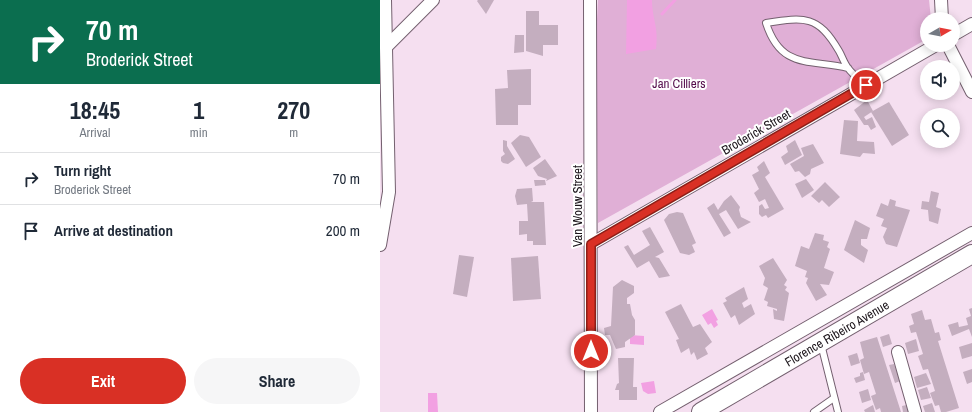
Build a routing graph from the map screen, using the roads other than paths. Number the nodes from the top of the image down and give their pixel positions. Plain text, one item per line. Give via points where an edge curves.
1 (385, 0) edge
2 (433, 0) edge
3 (590, 0) edge
4 (941, 0) edge
5 (942, 12) edge
6 (972, 24) edge
7 (960, 31) edge
8 (387, 46) junction
9 (924, 52) edge
10 (952, 52) edge
11 (848, 68) junction
12 (866, 85) junction
13 (972, 92) edge
14 (972, 233) edge
15 (591, 244) junction
16 (380, 245) edge
17 (972, 254) edge
18 (820, 342) junction
19 (898, 352) dead end
20 (834, 398) junction
21 (591, 412) edge
22 (660, 412) edge
23 (701, 412) edge
24 (814, 412) edge
25 (838, 412) edge
26 (915, 412) edge

1 - 8 street
2 - 8 street
3 - 15 street, Van Wouw Street
4 - 5 street
6 - 7 street
8 - 16 street via 389,192
9 - 12 street, Broderick Street
10 - 13 street
11 - 11 lane via 794,60 783,54 771,38 766,23 811,21 822,27
11 - 12 lane
12 - 15 street, Broderick Street
14 - 22 street
15 - 21 street, Van Wouw Street
17 - 18 main road, Florence Ribeiro Avenue
18 - 20 lane
18 - 23 main road, Florence Ribeiro Avenue
19 - 26 street
20 - 24 lane
20 - 25 lane

